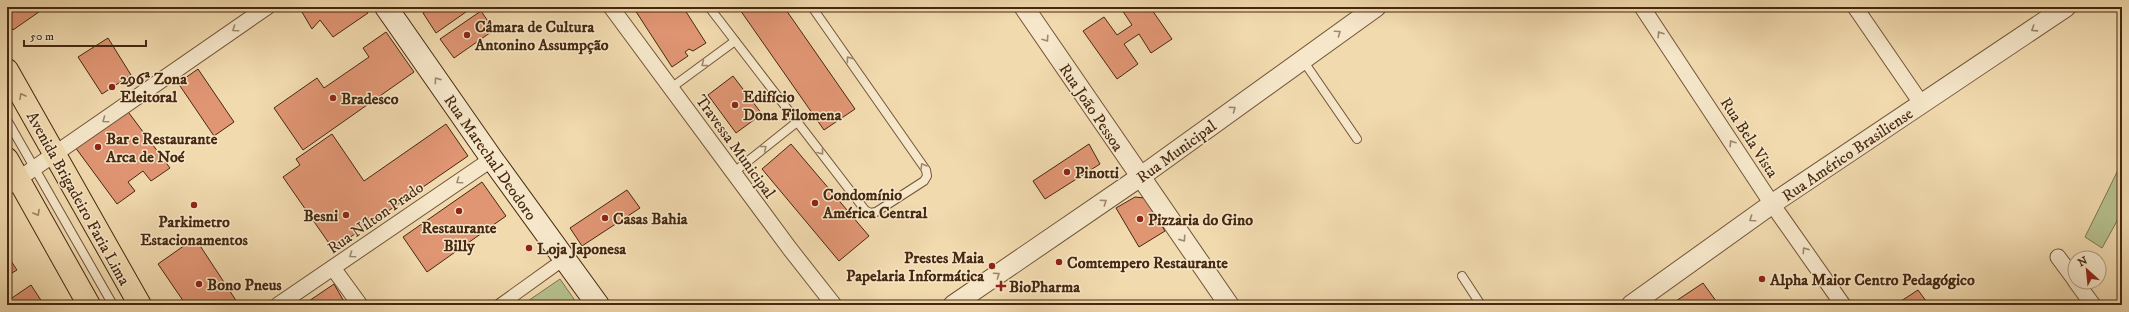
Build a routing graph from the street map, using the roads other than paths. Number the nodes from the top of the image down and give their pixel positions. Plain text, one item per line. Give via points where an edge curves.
1 (267, 7) edge
2 (386, 7) edge
3 (612, 7) edge
4 (709, 7) edge
5 (812, 7) edge
6 (1024, 7) edge
7 (1376, 7) edge
8 (1642, 7) edge
9 (1855, 7) edge
10 (2066, 7) edge
11 (735, 41) junction
12 (1302, 59) junction
13 (7, 70) edge
14 (671, 88) junction
15 (1921, 103) junction
16 (7, 120) edge
17 (797, 122) junction
18 (1357, 139) dead end
19 (55, 154) junction
20 (7, 159) edge
21 (492, 159) junction
22 (733, 173) junction
23 (1140, 177) junction
24 (20, 178) edge
25 (1772, 204) junction
26 (2058, 257) dead end
27 (564, 259) junction
28 (333, 268) junction
29 (2067, 269) edge
30 (1462, 276) dead end
31 (2082, 290) edge
32 (90, 305) edge
33 (112, 305) edge
34 (140, 305) edge
35 (278, 305) edge
36 (360, 305) edge
37 (500, 305) edge
38 (598, 305) edge
39 (834, 305) edge
40 (953, 305) edge
41 (1229, 305) edge
42 (1481, 305) edge
43 (1631, 305) edge
44 (1843, 305) edge
45 (2093, 305) edge

1 -> 19 street
21 -> 2 main road, Rua Marechal Deodoro
3 - 14 street, Travessa Municipal
4 - 11 lane
17 -> 5 lane via 865,210 870,213 876,212 918,185 927,176 926,170
6 -> 23 street, Rua João Pessoa
12 -> 7 street, Rua Municipal
25 -> 8 street, Rua Bela Vista
9 - 15 street
10 -> 15 street, Rua Américo Brasiliense
11 -> 14 lane
11 - 17 lane
12 - 18 lane
23 -> 12 street, Rua Municipal
19 -> 13 main road, Avenida Brigadeiro Faria Lima
14 - 22 street, Travessa Municipal
15 - 25 street, Rua Américo Brasiliense
16 - 24 lane
22 -> 17 lane
19 - 24 street
19 - 34 main road, Avenida Brigadeiro Faria Lima
20 - 24 main road
21 - 27 main road, Rua Marechal Deodoro
21 -> 28 street, Rua Nílton Prado
22 - 39 street, Travessa Municipal
40 -> 23 street, Rua Municipal
23 -> 41 street, Rua João Pessoa
24 -> 32 main road
24 - 33 lane
25 -> 43 street, Rua Américo Brasiliense
44 -> 25 street, Rua Bela Vista
26 - 29 street
27 - 37 street
27 - 38 main road, Rua Marechal Deodoro
28 - 35 street, Rua Nílton Prado
28 - 36 street
30 - 42 lane
31 - 45 street

